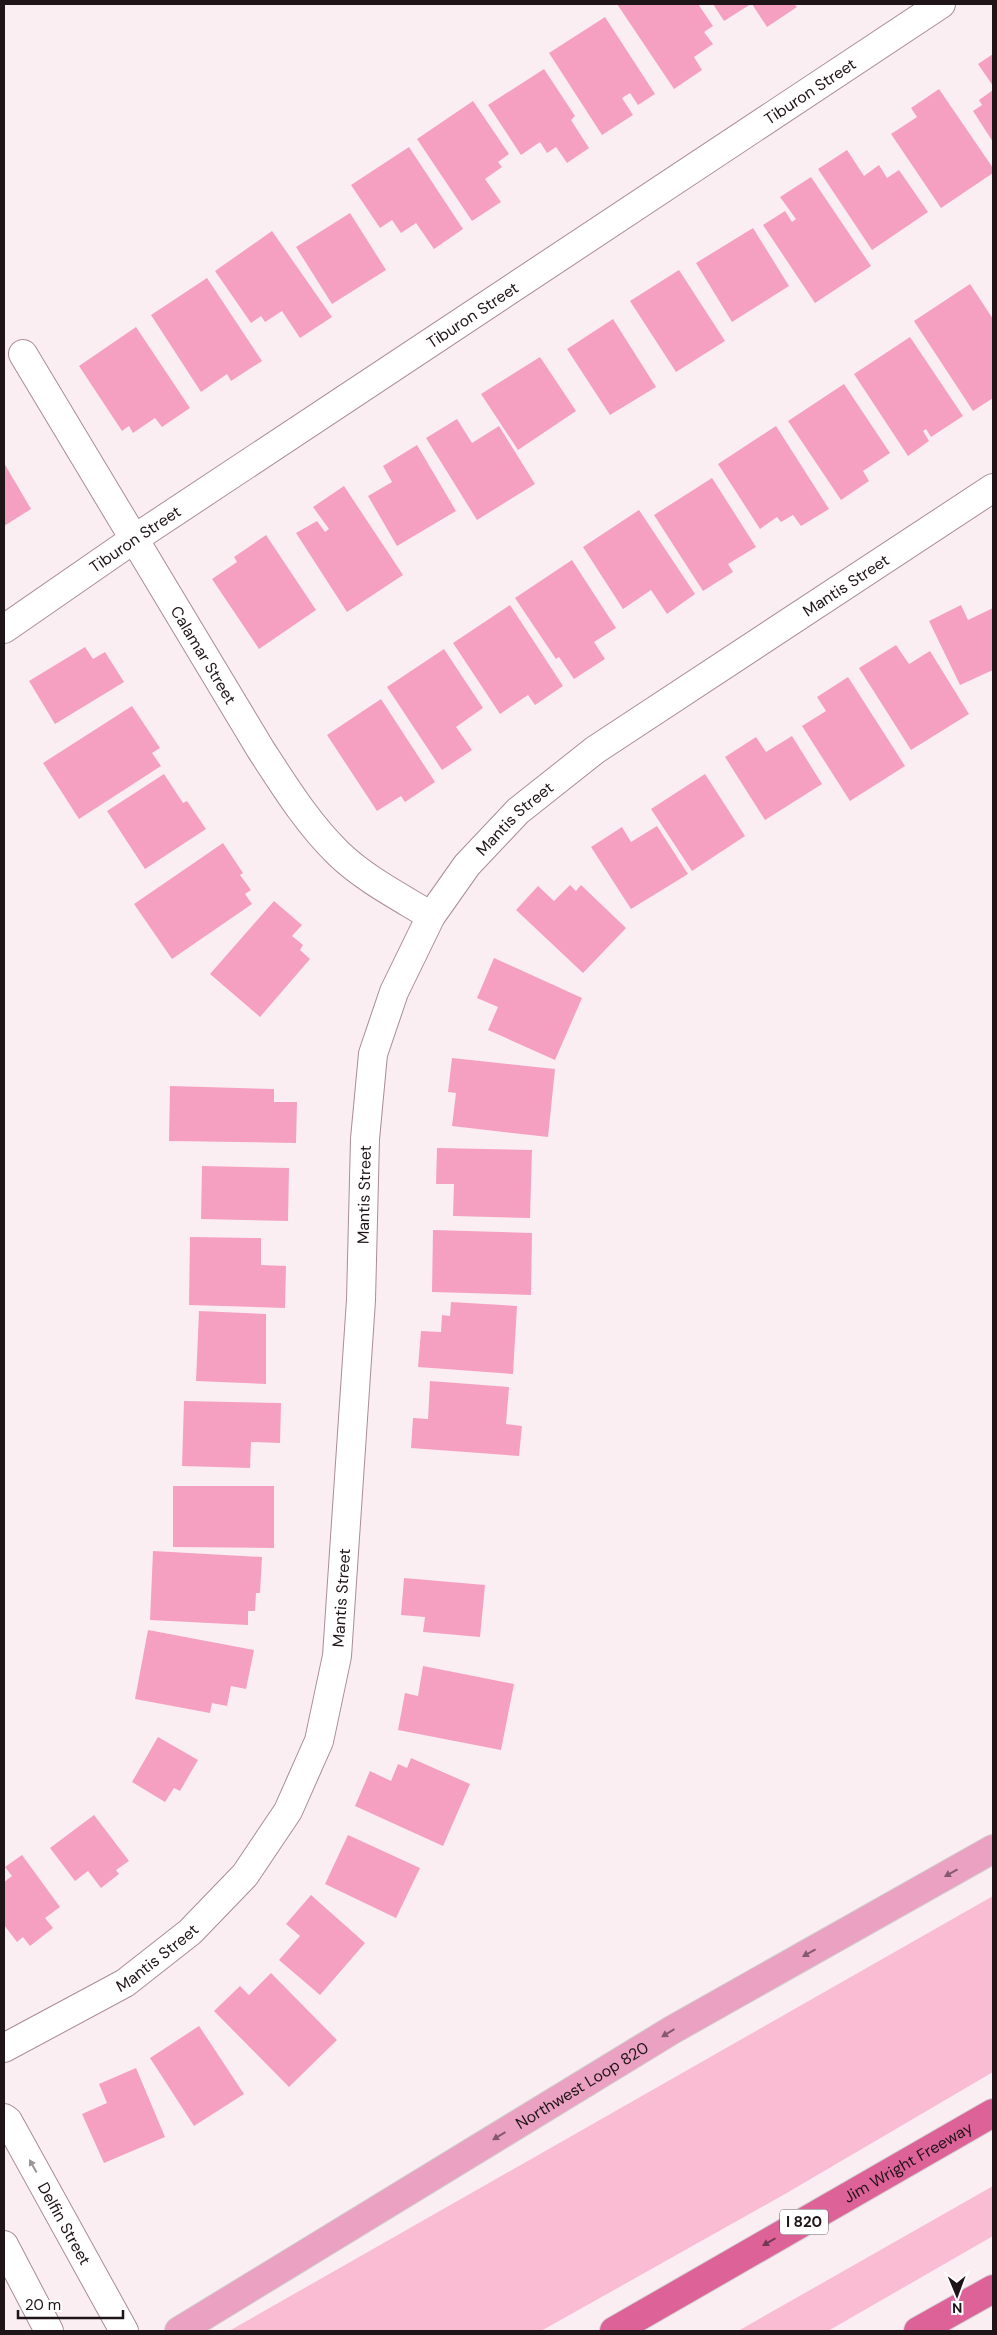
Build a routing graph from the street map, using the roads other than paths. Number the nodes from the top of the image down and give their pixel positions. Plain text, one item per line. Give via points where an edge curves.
1 (941, 4) edge
2 (23, 354) dead end
3 (993, 488) edge
4 (134, 539) junction
5 (4, 629) edge
6 (430, 916) junction
7 (993, 1849) edge
8 (4, 2048) edge
9 (993, 2113) edge
10 (4, 2118) edge
11 (4, 2245) edge
12 (993, 2288) edge
13 (49, 2331) edge
14 (124, 2331) edge
15 (179, 2331) edge
16 (614, 2331) edge
17 (918, 2331) edge

1 - 4 street, Tiburon Street
2 - 4 street, Calamar Street
3 - 6 street, Mantis Street via 595,750 518,811 466,864
4 - 5 street, Tiburon Street
4 - 6 street, Calamar Street via 304,814 340,855
6 - 8 street, Mantis Street via 394,992 373,1054 365,1139 361,1300 337,1656 319,1741 288,1811 251,1867 190,1932 125,1983
7 -> 15 main road, Northwest Loop 820 via 672,2030
9 -> 16 highway, Jim Wright Freeway / I 820
14 -> 10 street, Delfin Street
11 - 13 street
12 - 17 highway

